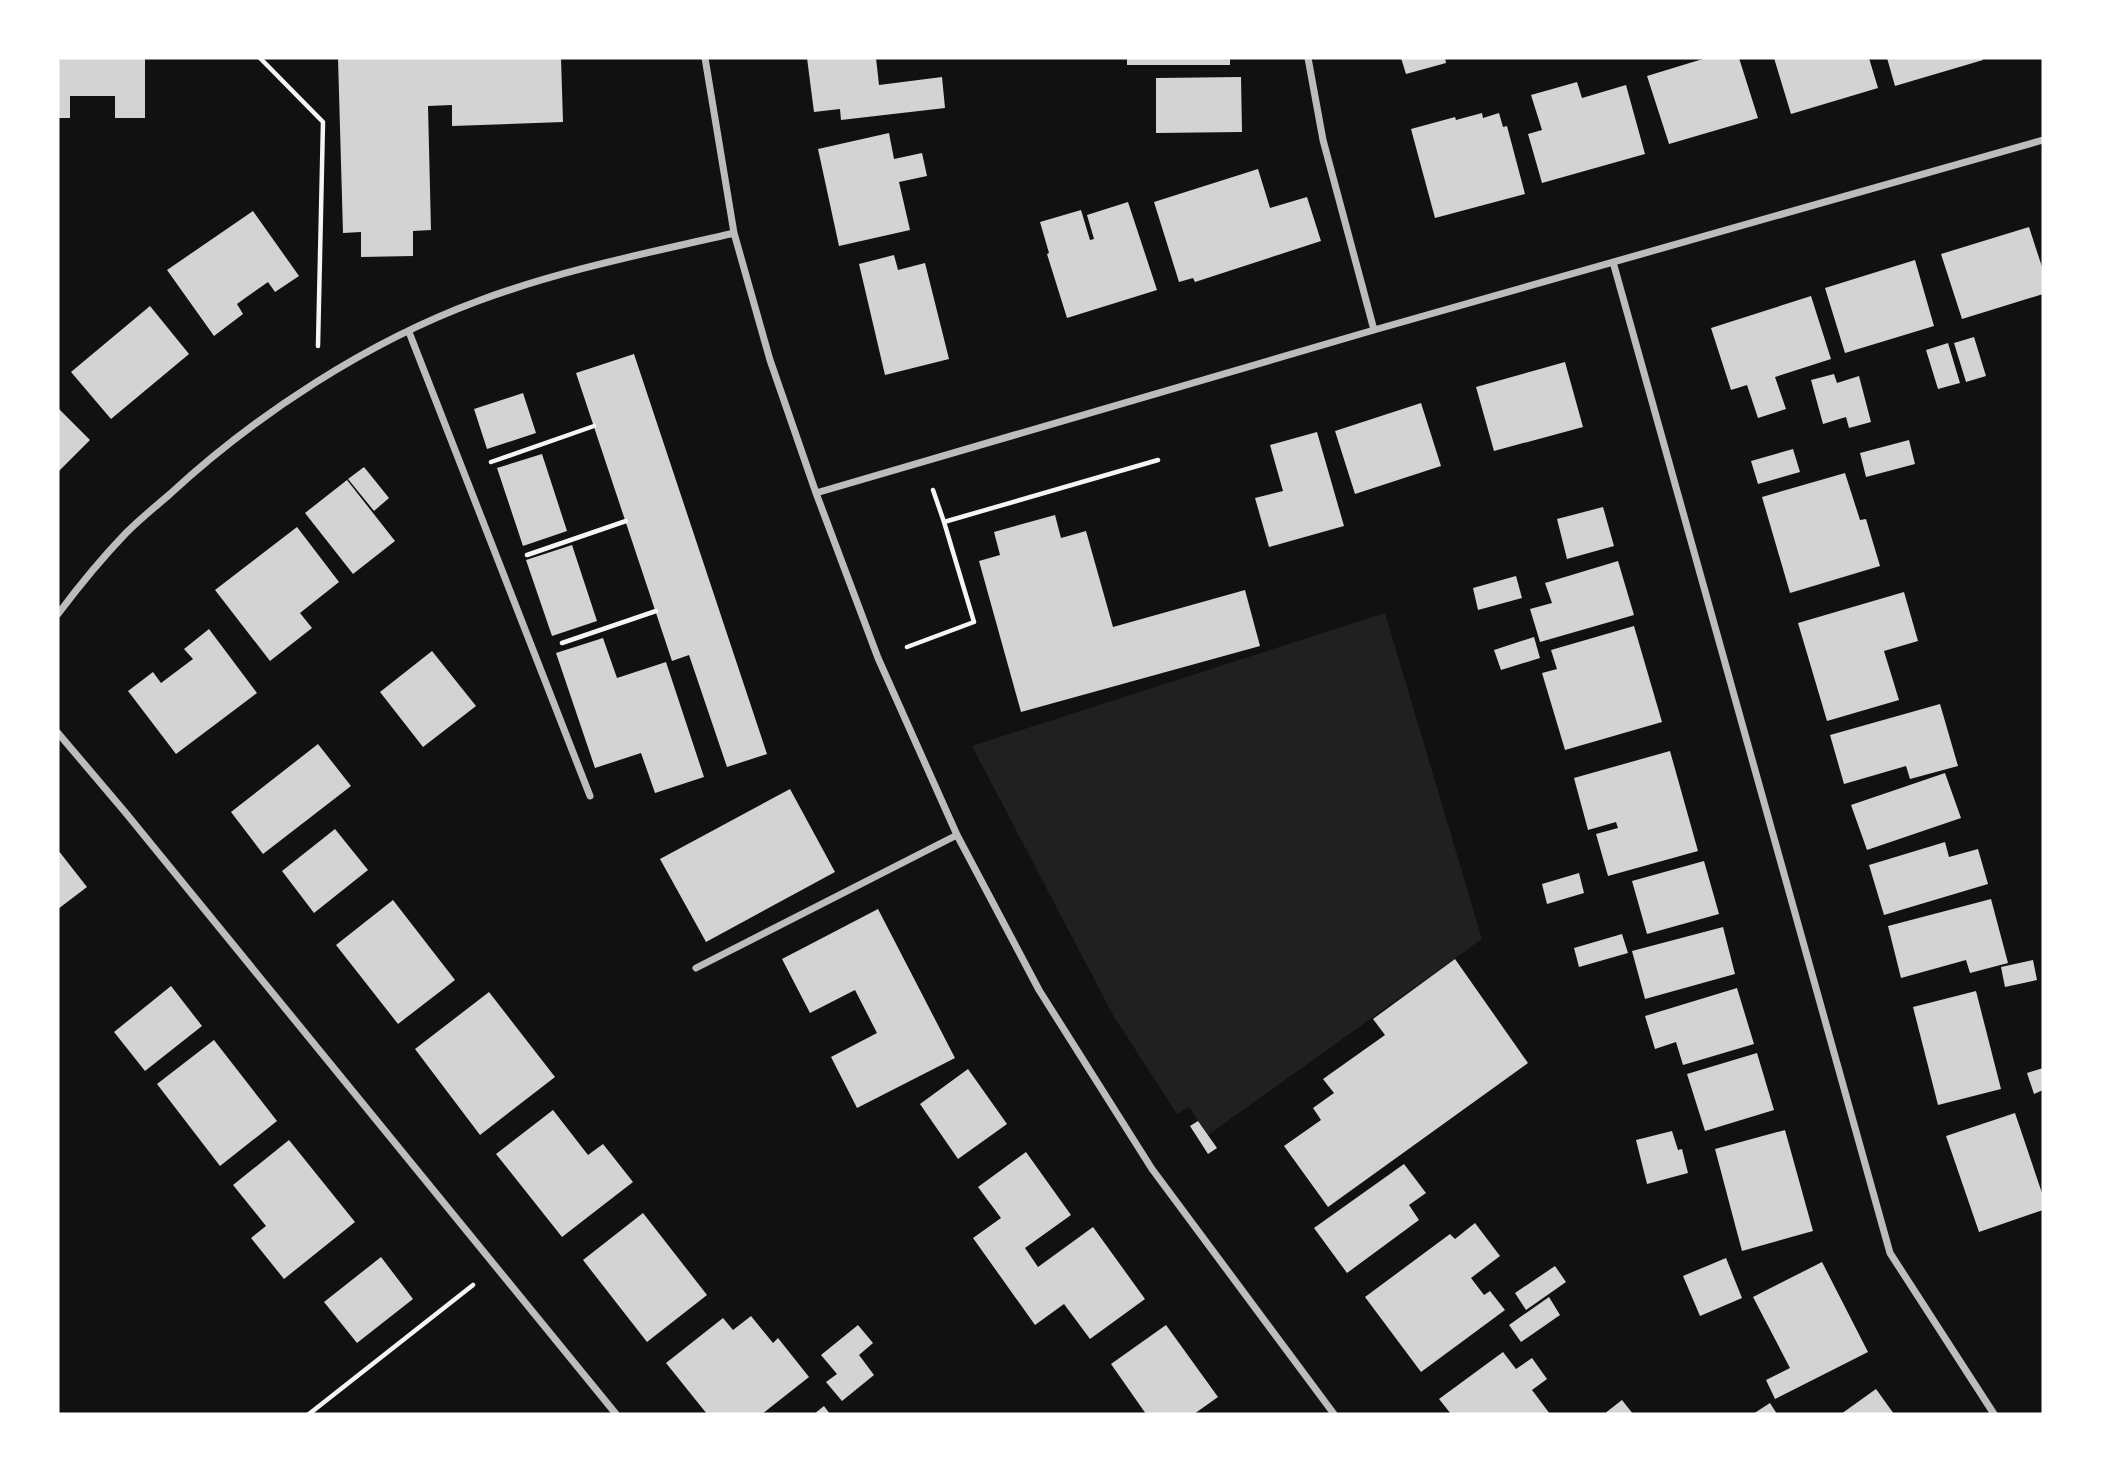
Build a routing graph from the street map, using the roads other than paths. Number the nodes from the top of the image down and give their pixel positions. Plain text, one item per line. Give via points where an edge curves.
1 (705, 58) edge
2 (1308, 58) edge
3 (2043, 140) edge
4 (734, 233) junction
5 (1614, 262) junction
6 (1374, 330) junction
7 (409, 331) junction
8 (816, 493) junction
9 (58, 614) edge
10 (58, 733) edge
11 (590, 796) dead end
12 (957, 835) junction
13 (696, 968) dead end
14 (616, 1414) edge
15 (1334, 1414) edge
16 (1994, 1414) edge

1 - 4 street
2 - 6 street via 1324,139
3 - 5 street
4 - 7 street via 560,274 477,301
4 - 8 street via 770,360
5 - 6 street
5 - 16 street via 1890,1253
6 - 8 street
7 - 9 street via 317,382 254,425 127,532
7 - 11 street
8 - 12 street via 878,658
10 - 14 street
12 - 13 street
12 - 15 street via 1040,990 1152,1169

